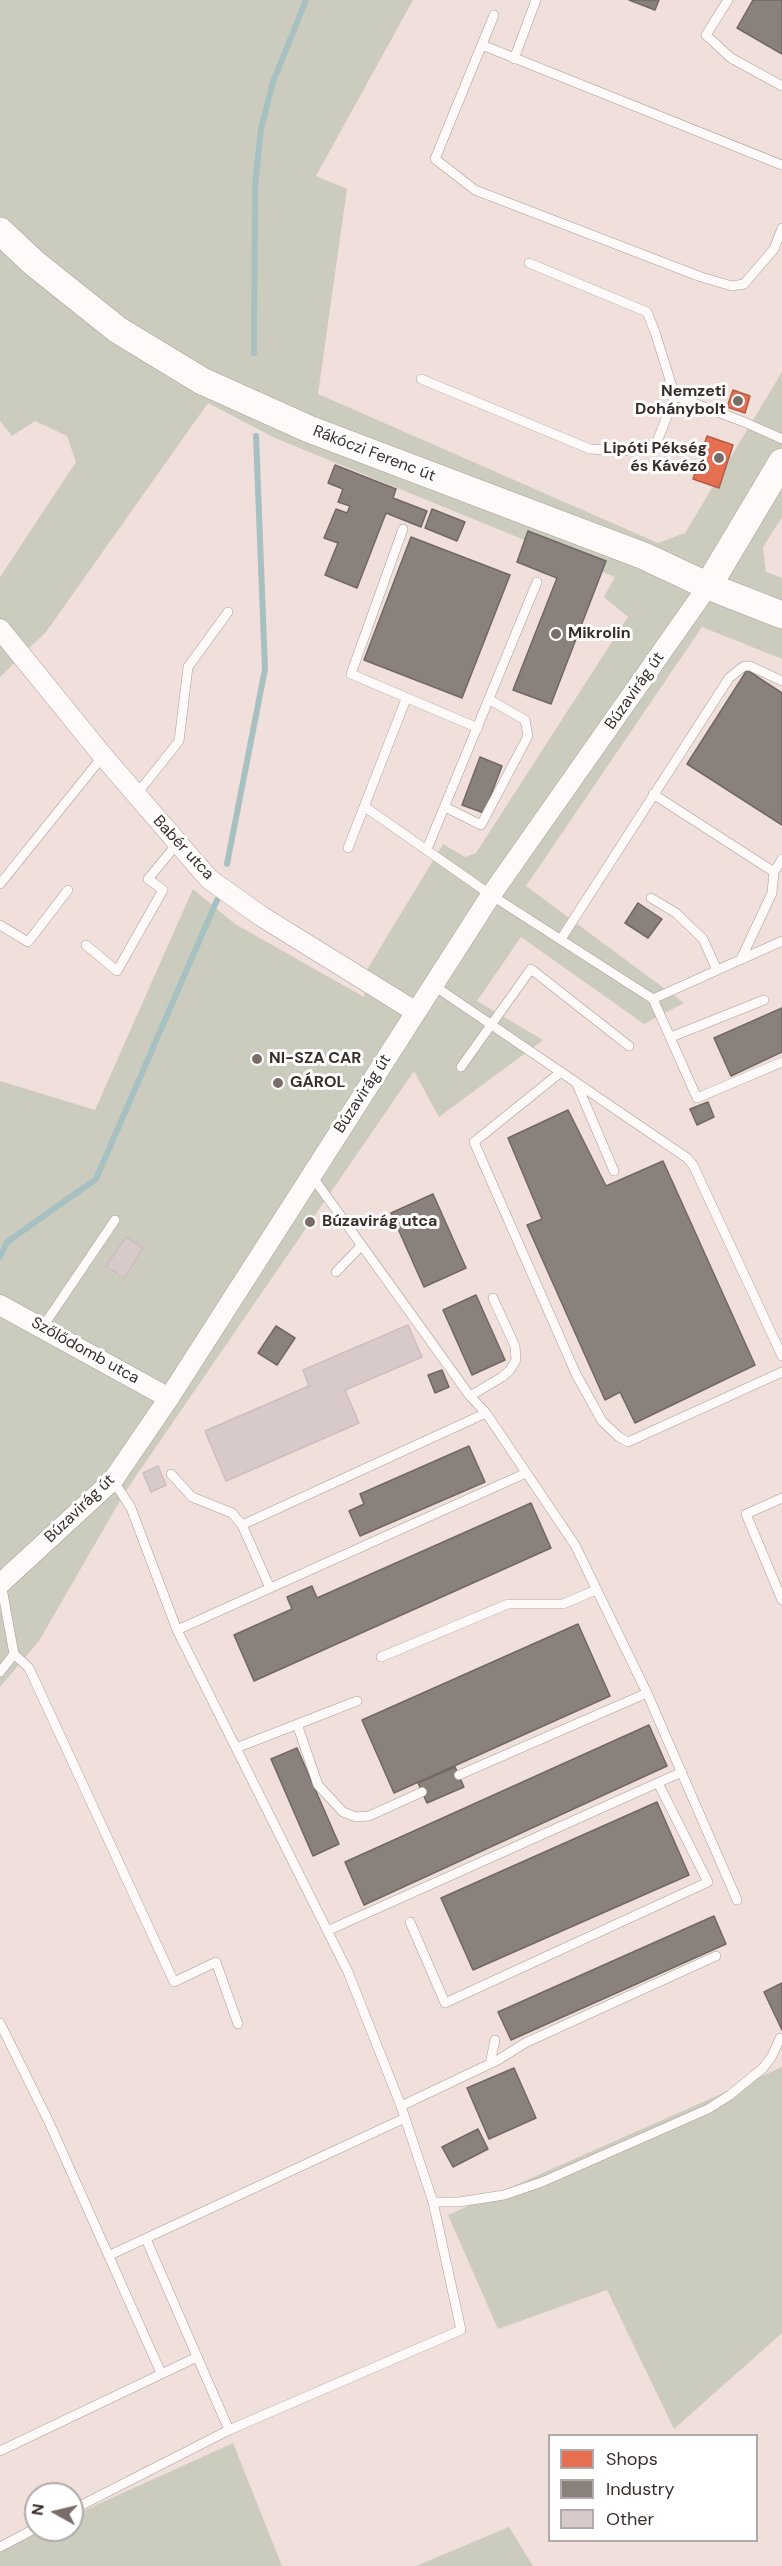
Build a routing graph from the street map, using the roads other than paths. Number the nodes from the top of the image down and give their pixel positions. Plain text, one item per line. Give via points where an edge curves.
1 (536, 0) edge
2 (728, 0) edge
3 (494, 15) dead end
4 (482, 45) junction
5 (514, 59) junction
6 (782, 86) edge
7 (782, 165) edge
8 (782, 228) edge
9 (0, 231) edge
10 (529, 263) dead end
11 (421, 379) dead end
12 (675, 396) junction
13 (782, 440) edge
14 (782, 462) edge
15 (403, 529) dead end
16 (537, 582) dead end
17 (708, 586) junction
18 (228, 612) dead end
19 (782, 615) edge
20 (0, 629) edge
21 (782, 681) edge
22 (406, 699) junction
23 (490, 700) junction
24 (478, 728) junction
25 (103, 756) junction
26 (653, 794) junction
27 (136, 795) junction
28 (365, 807) junction
29 (445, 807) junction
30 (177, 844) junction
31 (348, 848) dead end
32 (427, 849) junction
33 (782, 859) edge
34 (774, 872) junction
35 (0, 884) edge
36 (68, 890) dead end
37 (491, 895) junction
38 (651, 898) dead end
39 (0, 925) edge
40 (561, 939) junction
41 (782, 941) edge
42 (86, 945) dead end
43 (741, 958) junction
44 (717, 970) junction
45 (433, 985) junction
46 (653, 999) junction
47 (764, 1000) dead end
48 (416, 1012) junction
49 (491, 1025) junction
50 (671, 1037) junction
51 (629, 1046) dead end
52 (782, 1062) edge
53 (461, 1066) dead end
54 (561, 1072) junction
55 (576, 1082) junction
56 (614, 1171) dead end
57 (311, 1175) junction
58 (115, 1220) dead end
59 (361, 1246) junction
60 (336, 1272) dead end
61 (493, 1298) dead end
62 (0, 1305) edge
63 (42, 1328) junction
64 (782, 1356) edge
65 (782, 1372) edge
66 (470, 1396) junction
67 (169, 1398) junction
68 (486, 1413) junction
69 (526, 1473) junction
70 (171, 1474) dead end
71 (112, 1480) junction
72 (782, 1498) edge
73 (242, 1525) junction
74 (0, 1583) edge
75 (270, 1588) junction
76 (597, 1590) junction
77 (782, 1600) edge
78 (177, 1630) junction
79 (14, 1654) junction
80 (381, 1657) dead end
81 (0, 1672) edge
82 (647, 1693) junction
83 (357, 1701) dead end
84 (297, 1724) junction
85 (236, 1748) junction
86 (682, 1772) junction
87 (459, 1774) dead end
88 (658, 1783) junction
89 (422, 1792) dead end
90 (737, 1900) dead end
91 (410, 1922) dead end
92 (327, 1931) junction
93 (716, 1956) dead end
94 (238, 2024) dead end
95 (1, 2026) edge
96 (780, 2038) dead end
97 (495, 2040) dead end
98 (490, 2064) junction
99 (401, 2106) junction
100 (405, 2118) junction
101 (433, 2202) junction
102 (146, 2239) junction
103 (110, 2255) junction
104 (197, 2357) junction
105 (161, 2373) junction
106 (229, 2430) junction
107 (0, 2451) edge
108 (84, 2504) edge
109 (24, 2534) edge
110 (0, 2547) edge

1 - 5 lane
2 - 6 lane via 706,35 731,58
3 - 4 lane
4 - 5 lane
4 - 8 lane via 435,159 475,190 732,286 744,284 774,249
5 - 7 lane
9 - 17 main road, Rákóczi Ferenc út via 118,330 202,381 309,429 644,556
10 - 12 lane via 647,312
11 - 12 lane via 590,449 624,451 656,444
12 - 13 lane
14 - 17 main road
15 - 22 lane via 351,674
16 - 23 lane
17 - 19 main road, Rákóczi Ferenc út
17 - 37 street, Búzavirág út
18 - 27 lane via 188,667 179,741
20 - 25 street, Babér utca
21 - 26 lane via 750,666 738,669
22 - 24 lane
22 - 28 lane
23 - 24 lane
23 - 29 lane via 525,720 528,736 481,825
24 - 29 lane
25 - 27 street, Babér utca
25 - 35 lane
26 - 34 lane
26 - 40 lane
27 - 30 street, Babér utca
28 - 31 lane
28 - 32 lane
29 - 32 lane
30 - 42 lane via 148,879 163,890 117,971
30 - 48 street, Babér utca via 209,879 261,916
32 - 37 lane
33 - 34 lane
34 - 43 lane via 772,893
36 - 39 lane via 28,942
37 - 40 lane
37 - 45 street, Búzavirág út
38 - 44 lane via 676,913 703,939
40 - 46 lane
41 - 43 lane
43 - 44 lane
44 - 46 lane
45 - 48 street, Búzavirág út
45 - 49 lane
46 - 50 lane
47 - 50 lane
48 - 57 street, Búzavirág út
49 - 51 lane via 531,969
49 - 53 lane
49 - 54 lane
50 - 52 lane via 697,1098
54 - 55 lane
54 - 65 lane via 474,1142 576,1374 602,1421 628,1442
55 - 56 lane
55 - 64 lane via 693,1165
57 - 59 lane
57 - 67 street, Búzavirág út
58 - 63 lane
59 - 60 lane
59 - 66 lane
61 - 66 lane via 515,1346 516,1360 502,1377
62 - 63 street, Szőlődomb utca
63 - 67 street, Szőlődomb utca
66 - 68 lane
67 - 71 street, Búzavirág út
68 - 69 lane
68 - 73 lane
69 - 75 lane
69 - 76 lane via 575,1545
70 - 73 lane via 192,1497 211,1507 226,1509
71 - 74 street, Búzavirág út
71 - 78 lane via 131,1508
72 - 77 lane via 746,1514
73 - 75 lane
74 - 79 lane
75 - 78 lane
76 - 80 lane via 563,1604 508,1604
76 - 82 lane
78 - 85 lane
79 - 81 lane
79 - 94 lane via 29,1668 174,1982 216,1962
82 - 86 lane
82 - 87 lane
83 - 84 lane
84 - 85 lane
84 - 89 lane via 318,1785 343,1812 369,1816
85 - 92 lane
86 - 88 lane
86 - 90 lane
88 - 91 lane via 708,1882 444,2003
88 - 92 lane
92 - 99 lane via 348,1972
93 - 98 lane via 525,2043
95 - 103 lane
96 - 101 lane via 763,2068 708,2109 504,2194
97 - 98 lane
98 - 99 lane
99 - 100 lane
100 - 101 lane
100 - 102 lane
101 - 106 lane via 460,2330
102 - 103 lane
102 - 104 lane
103 - 105 lane
104 - 105 lane
104 - 106 lane
105 - 107 lane
106 - 108 lane
109 - 110 lane

